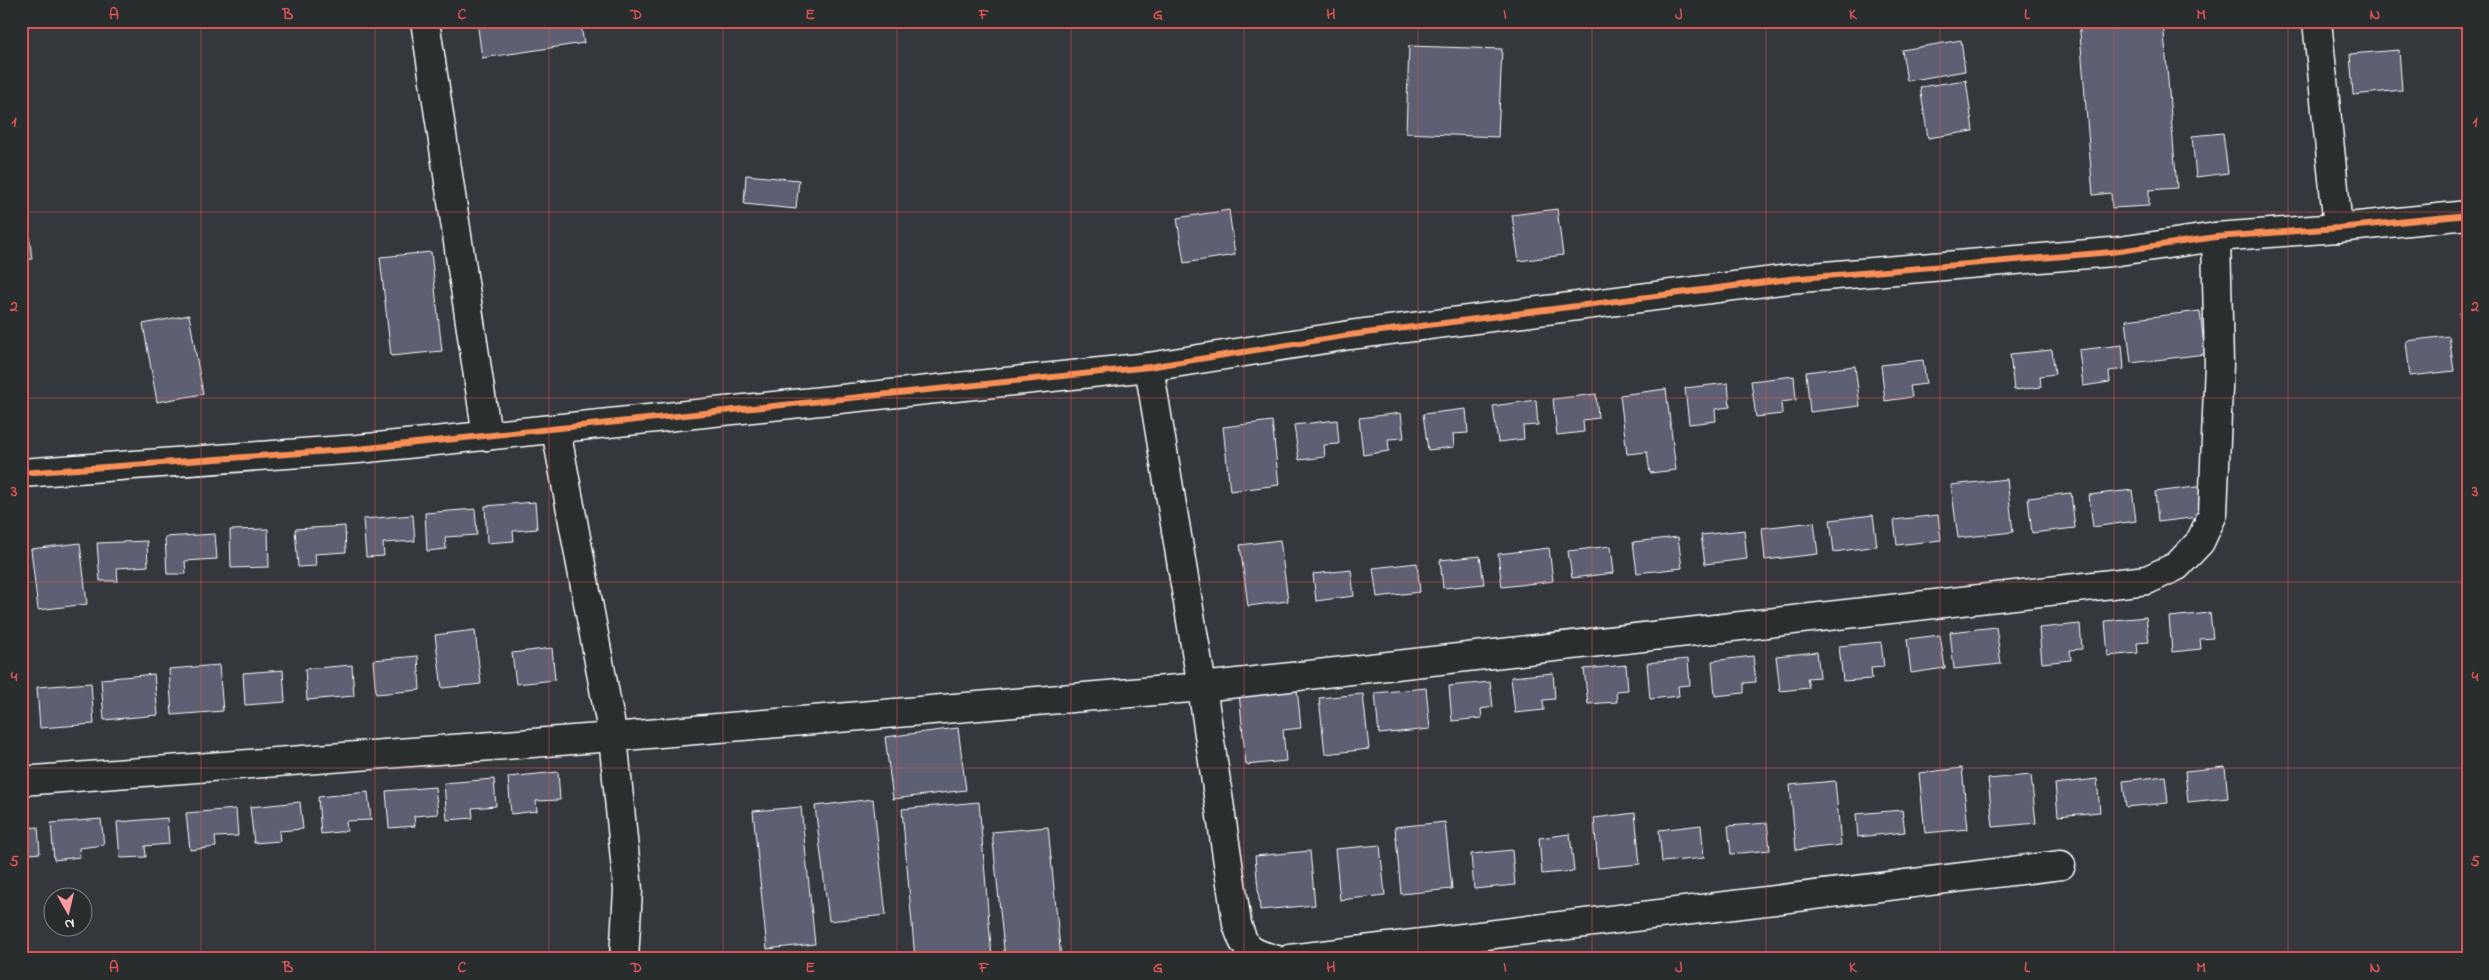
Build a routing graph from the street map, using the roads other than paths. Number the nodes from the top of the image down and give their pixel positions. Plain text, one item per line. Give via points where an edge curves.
1 (425, 21) edge
2 (2317, 21) edge
3 (2468, 214) edge
4 (2338, 228) junction
5 (2216, 236) junction
6 (1149, 368) junction
7 (556, 430) junction
8 (487, 436) junction
9 (21, 473) edge
10 (1202, 687) junction
11 (614, 737) junction
12 (21, 781) edge
13 (2061, 865) dead end
14 (624, 959) edge
15 (1274, 959) edge
16 (1290, 959) edge

1 - 8 street
2 - 4 street
3 - 4 street
4 - 5 street
5 - 6 street via 2112,252 1789,280 1350,335
5 - 10 street via 2219,363 2213,514 2200,542 2177,566 2148,580
6 - 7 street
6 - 10 street
7 - 8 street
7 - 11 street
8 - 9 street via 358,449
10 - 11 street
10 - 15 street via 1237,924 1242,942 1252,953
11 - 12 street
11 - 14 street via 628,890
13 - 16 street

